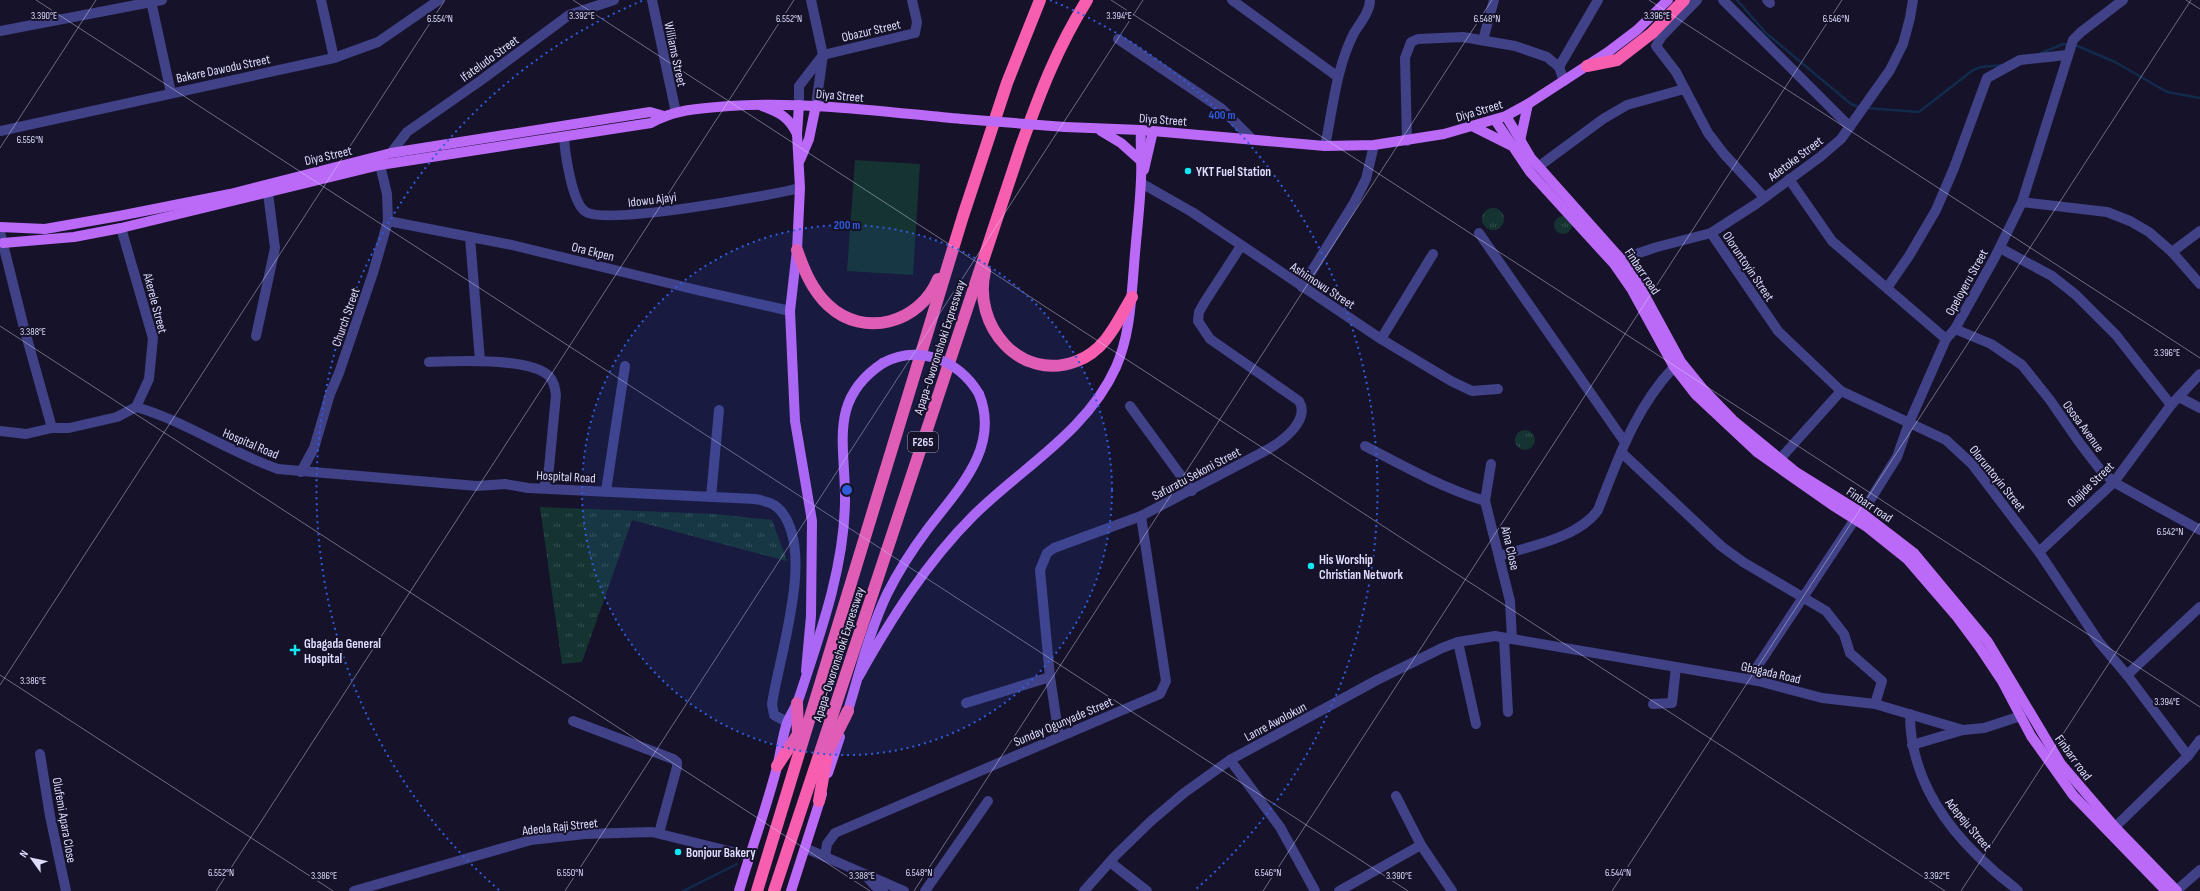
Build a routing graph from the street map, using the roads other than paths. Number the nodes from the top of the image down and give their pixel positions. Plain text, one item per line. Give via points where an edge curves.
1 (322, 0) edge
2 (439, 0) edge
3 (614, 0) edge
4 (652, 0) edge
5 (811, 0) edge
6 (912, 0) edge
7 (1040, 0) edge
8 (1087, 0) edge
9 (1232, 0) edge
10 (1370, 0) edge
11 (1494, 0) edge
12 (1598, 0) edge
13 (1668, 0) edge
14 (1684, 0) edge
15 (1697, 0) edge
16 (1723, 0) edge
17 (1913, 0) edge
18 (2123, 0) edge
19 (156, 1) edge
20 (0, 31) edge
21 (1118, 39) dead end
22 (1484, 40) junction
23 (2068, 53) junction
24 (823, 55) junction
25 (1612, 56) junction
26 (334, 58) junction
27 (1587, 66) joint
28 (1559, 67) junction
29 (1338, 77) junction
30 (1564, 81) junction
31 (1684, 89) junction
32 (171, 93) junction
33 (757, 104) junction
34 (1528, 104) junction
35 (799, 105) junction
36 (816, 105) junction
37 (676, 113) junction
38 (664, 116) junction
39 (1506, 116) junction
40 (1495, 120) junction
41 (1472, 126) junction
42 (1850, 127) junction
43 (1097, 129) junction
44 (1141, 130) junction
45 (0, 131) edge
46 (1153, 131) junction
47 (797, 134) junction
48 (564, 137) junction
49 (1252, 139) junction
50 (1407, 141) junction
51 (1515, 143) junction
52 (1374, 145) junction
53 (1325, 146) junction
54 (391, 153) junction
55 (1140, 160) junction
56 (1527, 161) junction
57 (799, 162) junction
58 (380, 165) junction
59 (1538, 167) junction
60 (1789, 179) junction
61 (1141, 181) junction
62 (800, 188) junction
63 (268, 193) junction
64 (1764, 197) junction
65 (2022, 202) junction
66 (963, 216) junction
67 (997, 216) junction
68 (388, 221) junction
69 (0, 226) edge
70 (121, 228) junction
71 (2200, 231) edge
72 (0, 232) edge
73 (1479, 233) dead end
74 (1711, 233) junction
75 (470, 237) junction
76 (3, 243) junction
77 (1241, 246) junction
78 (2000, 248) junction
79 (797, 250) junction
80 (2172, 252) junction
81 (1433, 254) dead end
82 (1620, 259) junction
83 (2200, 284) edge
84 (1302, 287) junction
85 (1887, 288) junction
86 (1132, 297) junction
87 (790, 310) junction
88 (1955, 329) junction
89 (256, 336) dead end
90 (1380, 338) junction
91 (1946, 339) junction
92 (480, 361) junction
93 (429, 362) dead end
94 (625, 366) dead end
95 (1674, 367) junction
96 (2200, 374) edge
97 (1498, 389) dead end
98 (1842, 391) junction
99 (2179, 397) junction
100 (2171, 405) junction
101 (1130, 406) dead end
102 (136, 407) junction
103 (2200, 408) edge
104 (719, 410) dead end
105 (1909, 423) junction
106 (52, 428) junction
107 (0, 431) edge
108 (1624, 441) junction
109 (1365, 446) dead end
110 (1620, 452) junction
111 (1780, 459) junction
112 (1491, 464) dead end
113 (301, 472) junction
114 (2114, 482) junction
115 (544, 488) junction
116 (606, 491) junction
117 (1192, 491) junction
118 (710, 497) junction
119 (1485, 501) junction
120 (1141, 516) junction
121 (1858, 516) junction
122 (2200, 530) edge
123 (2039, 552) junction
124 (1499, 556) junction
125 (1910, 556) junction
126 (1803, 598) junction
127 (2200, 607) edge
128 (1508, 638) junction
129 (1458, 642) junction
130 (1676, 667) junction
131 (806, 671) junction
132 (2127, 675) junction
133 (859, 676) junction
134 (1050, 677) junction
135 (1748, 679) junction
136 (797, 703) junction
137 (966, 703) dead end
138 (815, 704) junction
139 (1653, 704) dead end
140 (1875, 704) junction
141 (848, 711) junction
142 (1508, 712) dead end
143 (833, 714) junction
144 (1910, 714) junction
145 (2021, 716) junction
146 (573, 721) dead end
147 (787, 722) junction
148 (1476, 724) dead end
149 (1963, 730) junction
150 (799, 734) junction
151 (1059, 737) junction
152 (2200, 740) edge
153 (1912, 745) junction
154 (40, 754) dead end
155 (827, 754) junction
156 (2188, 756) junction
157 (1230, 760) junction
158 (778, 766) junction
159 (796, 768) junction
160 (1396, 796) dead end
161 (805, 797) junction
162 (819, 801) junction
163 (988, 801) dead end
164 (2115, 828) junction
165 (659, 833) junction
166 (1421, 845) junction
167 (804, 848) junction
168 (750, 856) junction
169 (825, 857) junction
170 (1110, 862) junction
171 (2200, 870) edge
172 (867, 877) junction
173 (66, 891) edge
174 (354, 891) edge
175 (739, 891) edge
176 (757, 891) edge
177 (774, 891) edge
178 (791, 891) edge
179 (883, 891) edge
180 (904, 891) edge
181 (925, 891) edge
182 (1084, 891) edge
183 (1147, 891) edge
184 (1315, 891) edge
185 (1339, 891) edge
186 (1452, 891) edge
187 (2018, 891) edge
188 (2166, 891) edge
189 (2176, 891) edge

1 - 26 street
2 - 26 street, Bakare Dawodu Street via 378,42
3 - 54 street, Ifateludo Street via 569,15 407,132
4 - 37 street, Williams Street
5 - 24 street
6 - 24 street, Obazur Street via 917,22 915,33
7 - 66 highway, Apapa-Oworonshoki Expressway / F265 via 1006,83
8 - 67 highway, Apapa-Oworonshoki Expressway / F265 via 1066,34 1049,70
9 - 29 street
10 - 29 street via 1368,11 1344,55
11 - 22 street
12 - 28 street
13 - 25 main road
14 - 25 highway via 1652,32
15 - 31 street via 1656,46 1676,72
16 - 42 street
17 - 42 street, Adetoke Street via 1903,44 1890,70
18 - 23 street, Opeloyeru Street via 2081,32 2073,40
19 - 20 street
19 - 32 street
21 - 49 street via 1222,109
22 - 28 street via 1515,46 1541,55
22 - 50 street via 1463,37 1411,42 1405,58
23 - 65 street, Opeloyeru Street via 2054,107
23 - 85 street via 2020,60 1987,78 1936,210
24 - 35 street via 799,86
24 - 36 street
25 - 27 highway
26 - 32 street, Bakare Dawodu Street
27 - 30 main road, Diya Street
28 - 30 street
29 - 53 street
30 - 34 main road, Diya Street
31 - 59 street via 1641,100 1621,109 1603,119
31 - 64 street via 1708,133
32 - 45 street, Bakare Dawodu Street
33 - 35 main road, Diya Street
33 - 37 main road, Diya Street via 698,108
33 - 47 main road via 780,113 790,121
34 - 39 main road, Diya Street
34 - 51 main road
35 - 36 main road, Diya Street
35 - 47 main road
36 - 43 main road, Diya Street, bridge
36 - 57 main road via 809,139
37 - 38 main road, Diya Street
38 - 48 main road, Diya Street via 651,124
38 - 54 main road, Diya Street via 650,112
39 - 40 main road, Diya Street
39 - 51 main road
40 - 41 main road, Diya Street
40 - 51 main road
41 - 50 main road, Diya Street
41 - 51 main road
42 - 60 street, Adetoke Street via 1826,152
43 - 44 main road, Diya Street
43 - 55 main road via 1121,143
44 - 46 main road, Diya Street
44 - 55 main road
46 - 49 main road, Diya Street
46 - 61 main road
47 - 57 main road
48 - 58 main road, Diya Street
48 - 62 street, Idowu Ajayi via 576,200 586,212 596,215 633,216
49 - 53 main road, Diya Street
50 - 52 main road, Diya Street
51 - 56 main road
52 - 53 main road, Diya Street
52 - 84 street via 1366,179 1354,203
54 - 69 main road, Diya Street via 230,194 119,216 45,229
55 - 61 main road
56 - 59 main road, Finbarr road
56 - 95 main road, Finbarr road via 1614,264 1632,290
57 - 62 main road
58 - 63 main road, Diya Street
58 - 68 street, Church Street via 387,194
59 - 82 main road, Finbarr road
60 - 64 street, Adetoke Street
60 - 85 street via 1832,241
61 - 77 street, Ashimowu Street
61 - 86 main road
62 - 79 main road
63 - 70 main road, Diya Street
63 - 89 street via 275,248
64 - 74 street, Adetoke Street
65 - 78 street, Opeloyeru Street
65 - 80 street via 2107,212 2149,232
66 - 79 highway via 934,289 910,313 896,321 864,324 838,314 818,294 803,268
66 - 138 highway, Apapa-Oworonshoki Expressway / F265
67 - 86 highway via 983,277 983,306 987,320 995,333 1026,360 1050,365 1078,361 1110,336
67 - 143 highway, Apapa-Oworonshoki Expressway / F265
68 - 75 street, Ora Ekpen
68 - 113 street, Church Street via 314,448
70 - 76 main road, Diya Street via 74,237
70 - 102 street, Akerele Street via 153,338 150,379
71 - 80 street
72 - 76 street
73 - 108 street
74 - 82 street, Adetoke Street via 1656,246
74 - 98 street, Oloruntoyin Street via 1778,330
75 - 87 street, Ora Ekpen
75 - 92 street
76 - 106 street
77 - 84 street, Ashimowu Street
77 - 117 street, Safuratu Sekoni Street via 1204,303 1198,321 1210,339 1299,402 1302,416 1277,445
78 - 88 street, Opeloyeru Street
78 - 100 street via 2052,276 2076,295 2116,335
79 - 87 main road
80 - 83 street
81 - 90 street
82 - 111 main road, Finbarr road via 1639,285 1681,362 1733,420
84 - 90 street, Ashimowu Street
85 - 91 street
86 - 133 main road via 1132,312 1116,368 1078,424 972,516 913,588
87 - 131 main road via 796,421 812,521 811,616
88 - 91 street, Opeloyeru Street
88 - 114 street, Ososa Avenue via 1991,344 2022,365 2102,472
90 - 97 street, Ashimowu Street via 1451,382 1472,391
91 - 105 street, Opeloyeru Street
92 - 93 street
92 - 115 street via 534,366 549,376 555,385 549,468
94 - 116 street
95 - 108 street via 1654,391
95 - 121 main road, Finbarr road via 1695,394 1758,453
96 - 99 street, Olajide Street
98 - 105 street, Oloruntoyin Street
98 - 111 street
99 - 100 street, Olajide Street
99 - 103 street
100 - 114 street, Olajide Street
101 - 117 street
102 - 106 street via 116,416 69,428
102 - 113 street, Hospital Road via 155,413 257,462 278,469
104 - 118 street
105 - 121 street, Opeloyeru Street via 1897,457
105 - 123 street, Oloruntoyin Street via 1946,440 1959,451 1972,464
106 - 107 street via 26,434
108 - 110 street
109 - 119 street via 1431,481
110 - 124 street via 1598,510 1592,518 1574,531
110 - 126 street via 1721,546
111 - 121 main road, Finbarr road
112 - 119 street, Aina Close
113 - 115 street, Hospital Road via 477,486 505,484
114 - 122 street, Ososa Avenue
114 - 123 street, Olajide Street
115 - 116 street, Hospital Road
116 - 118 street, Hospital Road
117 - 120 street, Safuratu Sekoni Street
118 - 147 street, Hospital Road via 766,501 785,516 790,530 795,553 794,602 772,704 774,715
119 - 124 street, Aina Close
120 - 134 street, Safuratu Sekoni Street via 1054,548 1042,561 1040,570
120 - 151 street, Sunday Ogunyade Street via 1166,682 1164,688 1160,694
121 - 125 main road, Finbarr road
121 - 126 street, Opeloyeru Street
123 - 132 street, Oloruntoyin Street via 2086,624
124 - 128 street, Aina Close via 1510,601
125 - 145 main road, Finbarr road via 1980,648
125 - 164 main road, Finbarr road via 1988,642 2061,764
126 - 135 street, Opeloyeru Street
126 - 140 street via 1826,612 1844,634 1850,653 1882,681
127 - 132 street
128 - 129 street, Lanre Awolokun via 1495,636
128 - 130 street, Gbagada Road
128 - 142 street, Aina Close
129 - 148 street
129 - 157 street, Lanre Awolokun via 1377,680
130 - 135 street, Gbagada Road
130 - 139 street via 1672,702
131 - 133 main road, bridge via 833,586 844,526 843,419 852,393 872,370 883,363 905,354 921,354 935,358 961,372 971,382 979,394 986,416 986,426 976,461 968,475 926,532 887,594 864,649
131 - 136 main road, Apapa-Oworonshoki Expressway
132 - 156 street, Oloruntoyin Street
133 - 141 main road, Apapa-Oworonshoki Expressway
134 - 137 street
134 - 151 street, Safuratu Sekoni Street
135 - 140 street, Gbagada Road via 1822,698
136 - 147 main road, Apapa-Oworonshoki Expressway
136 - 150 highway
138 - 150 highway
138 - 159 highway, Apapa-Oworonshoki Expressway / F265
140 - 144 street, Gbagada Road
141 - 155 highway
141 - 162 main road, Apapa-Oworonshoki Expressway
143 - 155 highway
143 - 161 highway, Apapa-Oworonshoki Expressway / F265
144 - 149 street, Gbagada Road
144 - 153 street, Adepeju Street
145 - 149 street, Gbagada Road via 1984,728
145 - 188 main road, Finbarr road via 2031,736 2073,794
146 - 165 street via 677,762
147 - 158 main road, Apapa-Oworonshoki Expressway
149 - 153 street
150 - 158 highway
150 - 159 highway
151 - 169 street, Sunday Ogunyade Street via 835,833 827,844
152 - 156 street
153 - 187 street, Adepeju Street via 1919,773 1935,804 1951,827 1992,870
154 - 173 street, Olufemi Apara Close via 51,823
155 - 161 highway
155 - 162 highway
156 - 164 street
157 - 170 street, Lanre Awolokun via 1151,821
157 - 184 street via 1280,827
158 - 168 main road, Apapa-Oworonshoki Expressway
159 - 176 highway, Apapa-Oworonshoki Expressway / F265
160 - 166 street
161 - 177 highway, Apapa-Oworonshoki Expressway / F265
162 - 167 main road, Apapa-Oworonshoki Expressway
163 - 181 street
164 - 189 main road, Finbarr road
165 - 168 street, Adeola Raji Street
165 - 174 street, Adeola Raji Street via 584,834 531,840
166 - 185 street
166 - 186 street
167 - 169 street
167 - 178 main road, Apapa-Oworonshoki Expressway
168 - 175 main road, Apapa-Oworonshoki Expressway
169 - 172 street
170 - 182 street, Lanre Awolokun
170 - 183 street
171 - 189 street
172 - 179 street
172 - 180 street

